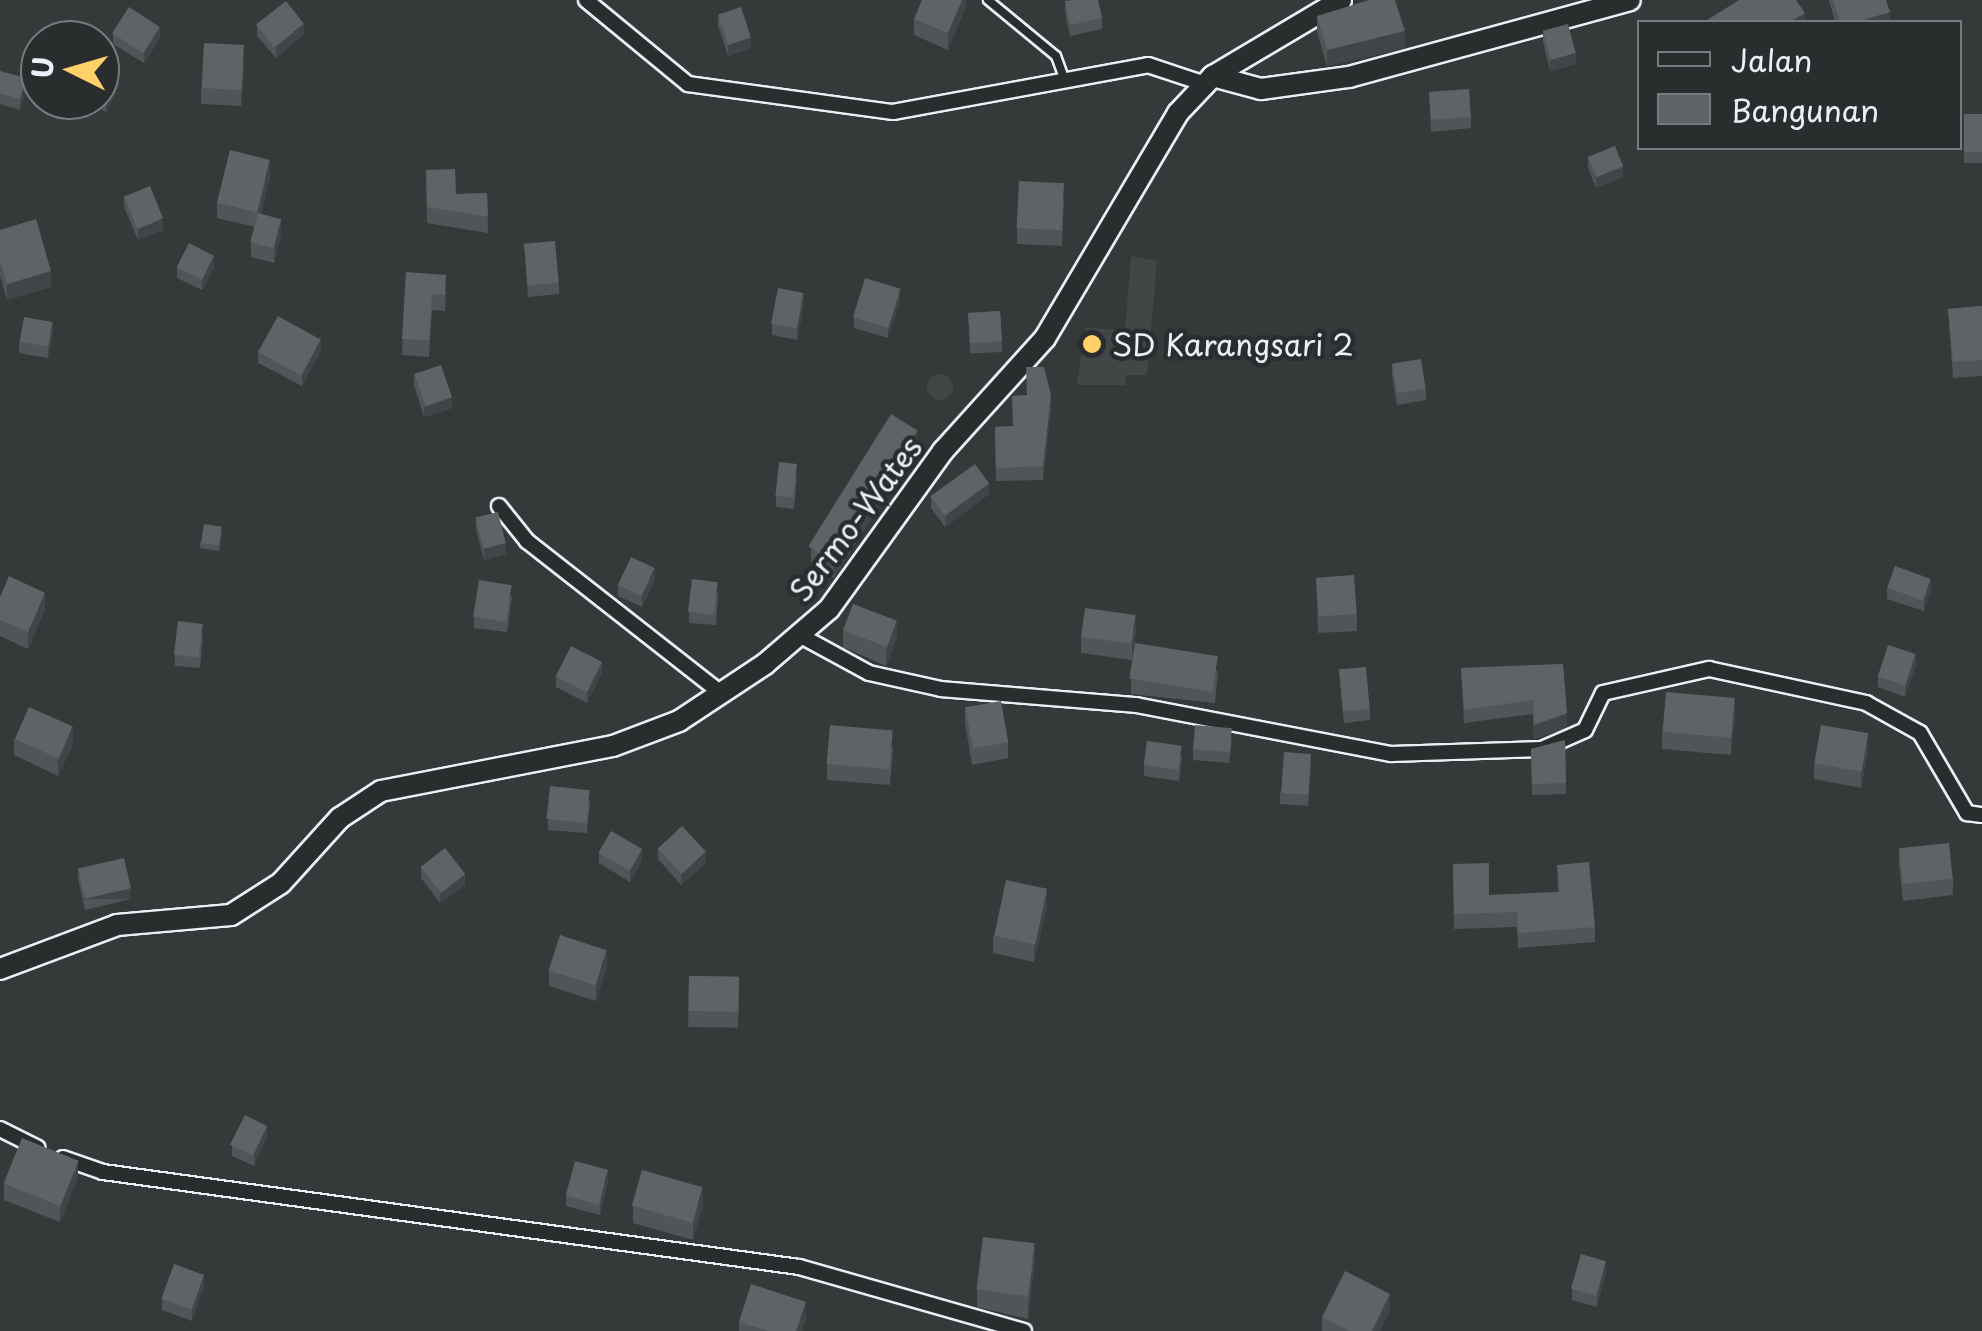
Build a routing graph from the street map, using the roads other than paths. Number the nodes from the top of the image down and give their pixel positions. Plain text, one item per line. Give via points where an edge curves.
1 (586, 0) edge
2 (988, 0) edge
3 (1341, 0) edge
4 (1630, 0) edge
5 (1608, 3) edge
6 (1209, 80) junction
7 (1066, 82) junction
8 (500, 506) dead end
9 (803, 636) junction
10 (722, 694) junction
11 (1982, 815) edge
12 (0, 969) edge
13 (0, 1130) edge
14 (1024, 1331) edge

1 - 7 street via 688,84 893,112
2 - 7 lane via 1056,56
3 - 6 main road, Sermo-Wates
4 - 5 main road
5 - 6 main road via 1350,77 1261,89
6 - 7 street via 1148,65
6 - 9 main road, Sermo-Wates via 1161,136 1045,338 942,451
8 - 10 street via 527,542
9 - 10 main road, Sermo-Wates
9 - 11 street via 868,674 941,689 1136,705 1390,754 1542,749 1585,730 1603,693 1709,668 1866,703 1920,733 1967,814
10 - 12 main road, Sermo-Wates via 655,732 564,761 381,791 340,818 281,883 214,921 117,925 46,944
13 - 14 street via 103,1172 798,1267

